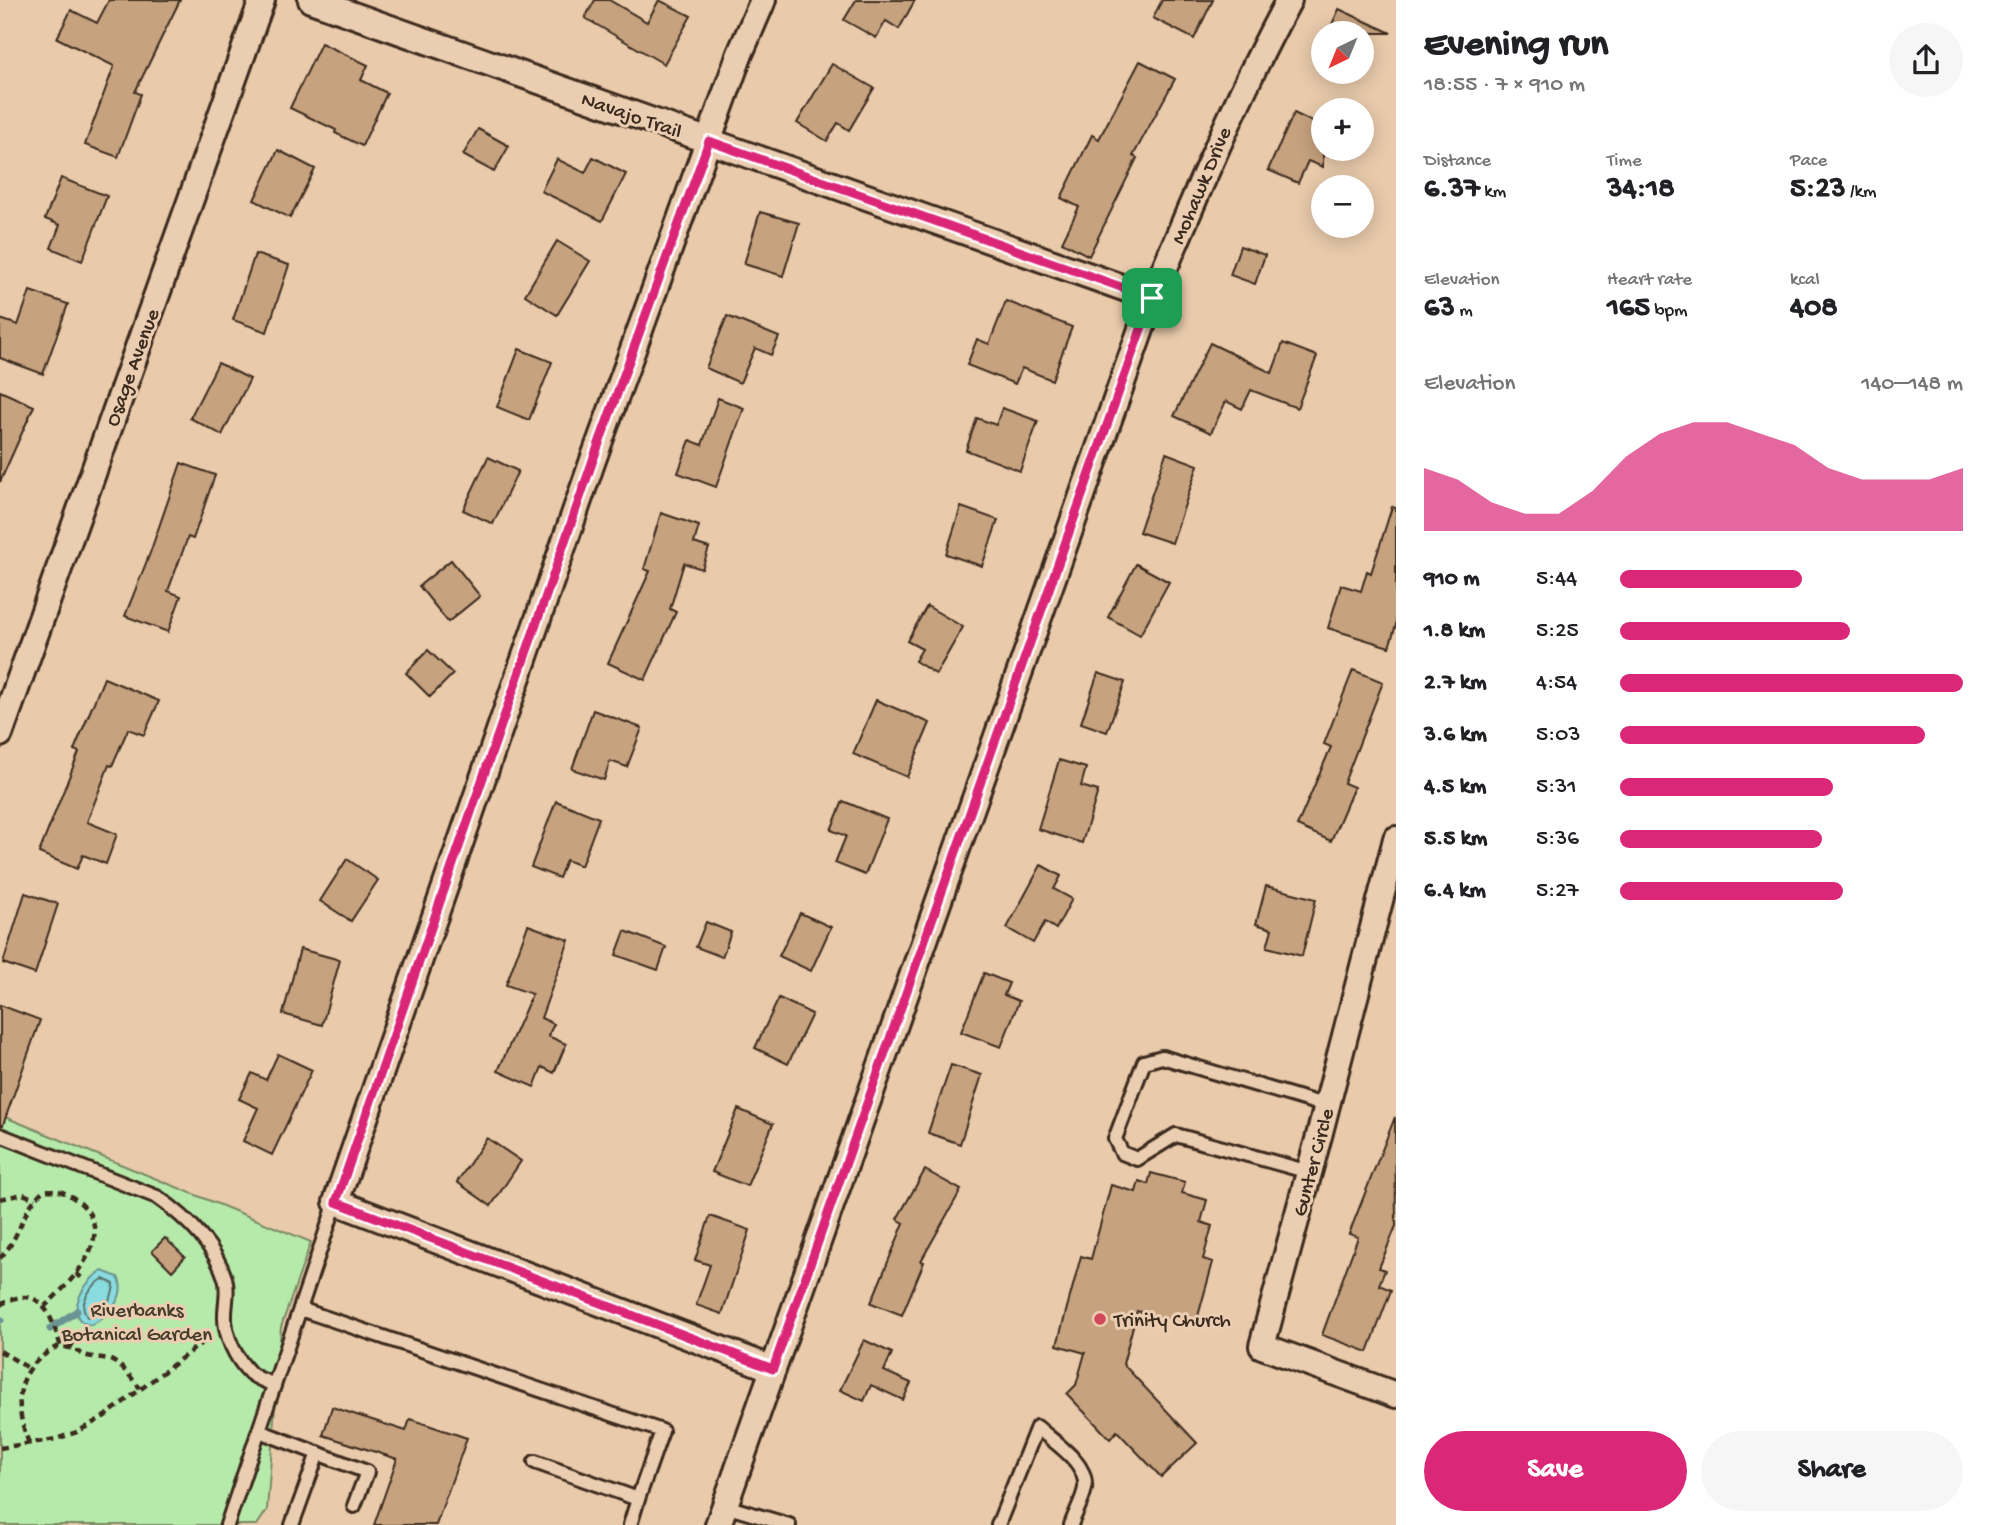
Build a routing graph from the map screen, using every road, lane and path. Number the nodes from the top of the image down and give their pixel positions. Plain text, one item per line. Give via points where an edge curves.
1 (262, 0) edge
2 (311, 0) edge
3 (763, 0) edge
4 (1289, 0) edge
5 (709, 141) junction
6 (1152, 298) junction
7 (0, 734) edge
8 (1396, 839) edge
9 (1327, 1106) junction
10 (0, 1135) edge
11 (1309, 1172) junction
12 (0, 1199) edge
13 (35, 1199) junction
14 (336, 1202) junction
15 (0, 1258) edge
16 (76, 1273) junction
17 (85, 1281) dead end
18 (1, 1303) edge
19 (45, 1306) junction
20 (300, 1309) junction
21 (225, 1325) junction
22 (81, 1329) dead end
23 (61, 1347) junction
24 (70, 1348) junction
25 (0, 1351) edge
26 (30, 1369) junction
27 (773, 1369) junction
28 (274, 1385) junction
29 (140, 1388) junction
30 (1396, 1395) edge
31 (259, 1431) junction
32 (29, 1443) junction
33 (0, 1448) edge
34 (318, 1453) junction
35 (535, 1462) dead end
36 (638, 1499) junction
37 (354, 1506) dead end
38 (722, 1515) edge
39 (227, 1525) edge
40 (292, 1525) edge
41 (630, 1525) edge
42 (789, 1525) edge
43 (998, 1525) edge
44 (1071, 1525) edge

1 - 7 street, Osage Avenue
2 - 5 street, Navajo Trail
3 - 5 street
4 - 6 street, Mohawk Drive via 1226,123
5 - 6 street, Navajo Trail
5 - 14 street via 593,460
6 - 27 street, Mohawk Drive
8 - 9 street, Gunter Circle
9 - 11 street, Gunter Circle
9 - 11 lane via 1162,1057 1144,1062 1115,1139 1122,1153 1137,1159 1176,1135
10 - 21 lane via 158,1197 177,1210 210,1248 226,1280
11 - 30 street, Gunter Circle via 1262,1346
12 - 13 path via 23,1194
13 - 15 path
13 - 16 path via 43,1191 56,1190 70,1195 89,1212 95,1241
14 - 20 lane
14 - 27 street
16 - 17 path
16 - 19 path
18 - 19 path via 27,1298
19 - 23 path
20 - 28 lane
20 - 36 lane via 662,1431
21 - 28 lane via 232,1346 250,1372
21 - 29 path
22 - 24 path
23 - 24 path
23 - 26 path via 46,1353
24 - 29 path via 113,1361
25 - 26 path
26 - 32 path via 18,1403
27 - 38 street, Mohawk Drive
28 - 31 lane
29 - 32 path via 78,1432
31 - 34 lane
31 - 39 lane
32 - 33 path
34 - 37 lane via 367,1472
34 - 40 lane
35 - 36 lane
36 - 41 lane
38 - 42 lane
43 - 44 lane via 1037,1427 1072,1458 1084,1476 1084,1491

